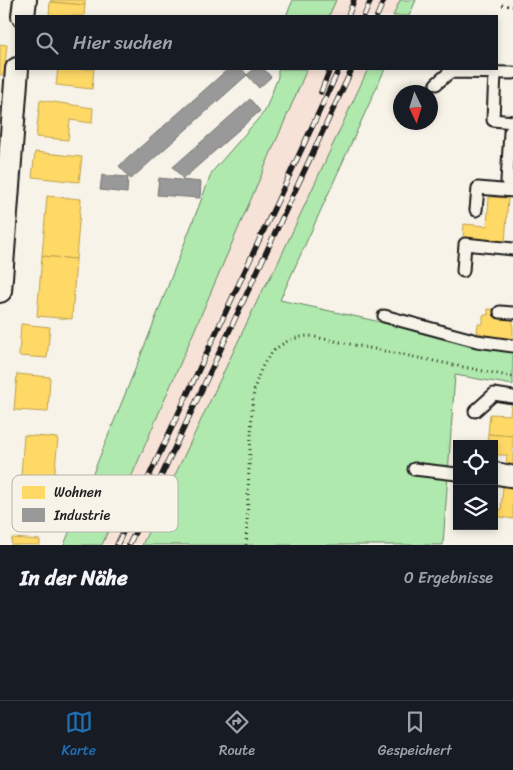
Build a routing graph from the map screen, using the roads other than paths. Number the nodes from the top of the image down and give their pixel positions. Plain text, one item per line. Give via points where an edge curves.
1 (25, 0) edge
2 (23, 15) edge
3 (17, 70) edge
4 (495, 72) junction
5 (513, 73) edge
6 (436, 84) dead end
7 (513, 122) edge
8 (513, 132) edge
9 (513, 181) edge
10 (513, 190) edge
11 (476, 210) dead end
12 (513, 249) edge
13 (463, 271) dead end
14 (0, 291) edge
15 (500, 312) dead end
16 (513, 313) edge
17 (384, 316) dead end
18 (513, 346) edge
19 (513, 396) edge
20 (475, 411) dead end
21 (414, 469) dead end
22 (498, 469) edge
23 (513, 472) edge
24 (453, 474) edge
25 (498, 479) edge
26 (513, 481) edge

1 - 2 street
3 - 14 street
4 - 5 lane
4 - 6 lane via 450,72
4 - 7 lane via 493,120
8 - 9 lane via 510,132 507,181
10 - 11 lane via 478,188
12 - 13 lane via 465,244
15 - 16 lane
17 - 18 lane via 476,341
19 - 20 lane via 494,394
21 - 24 lane
22 - 23 lane
25 - 26 lane

